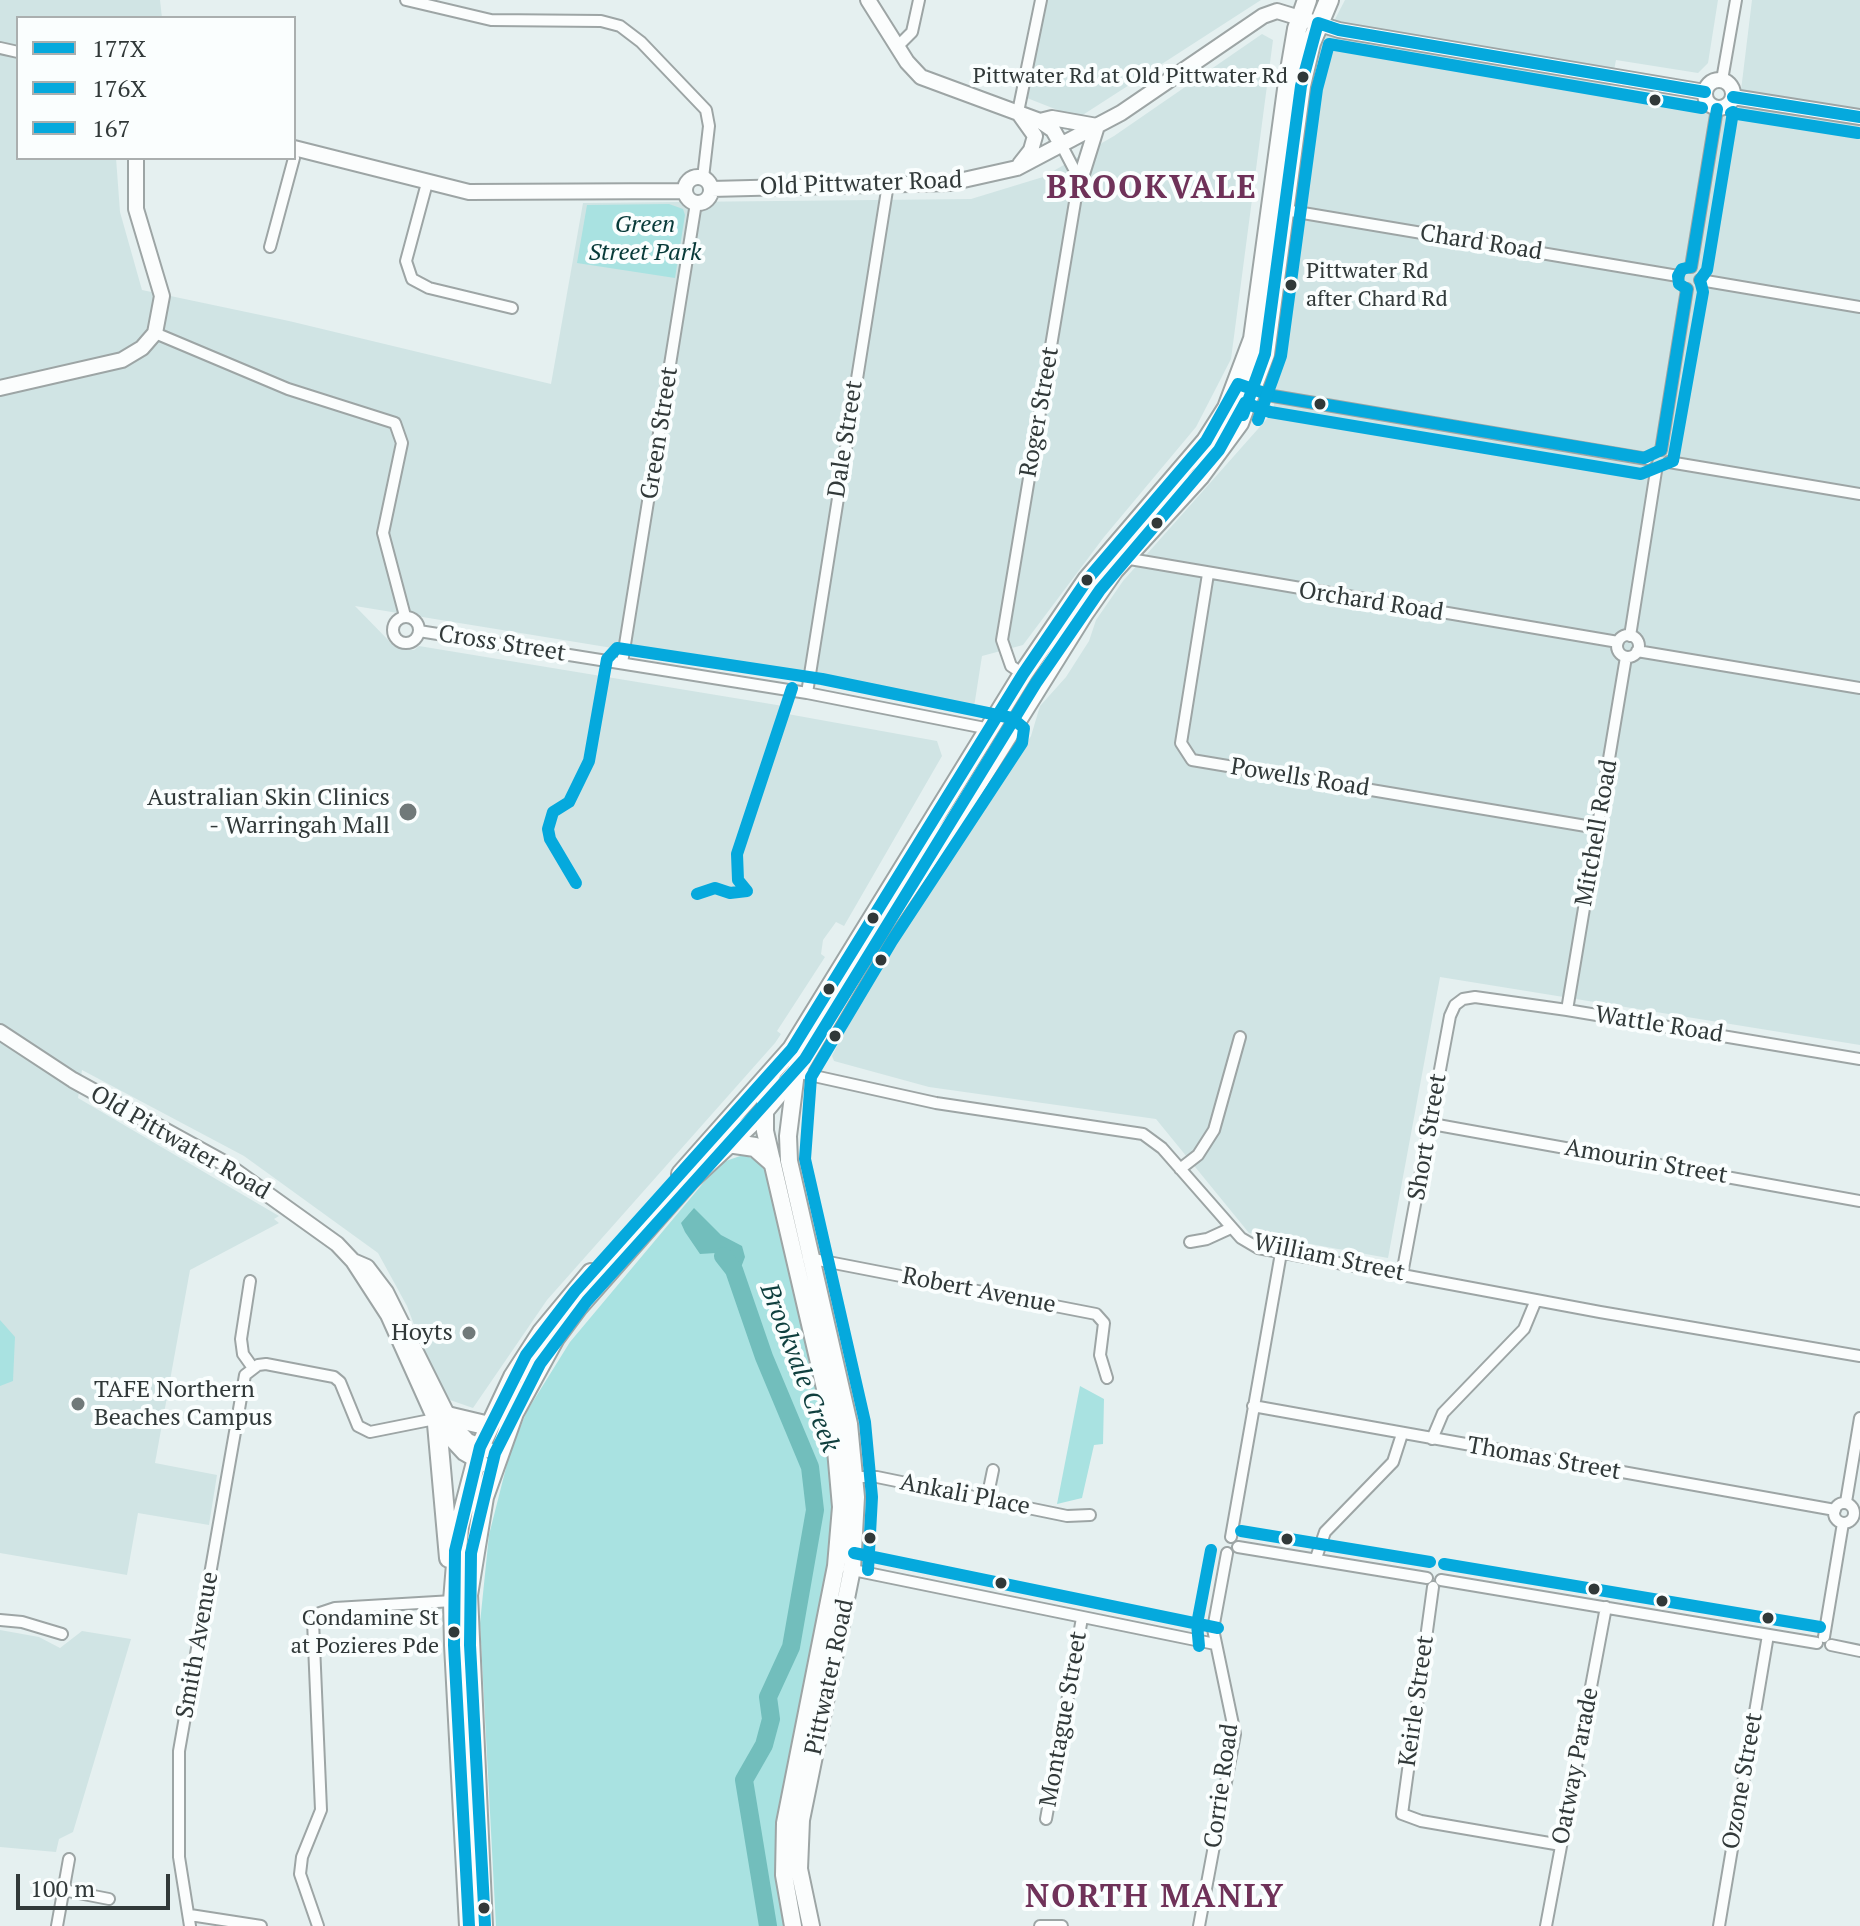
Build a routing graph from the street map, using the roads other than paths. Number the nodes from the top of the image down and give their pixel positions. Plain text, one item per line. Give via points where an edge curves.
1 (406, 0) edge
2 (868, 0) edge
3 (919, 0) edge
4 (1041, 0) edge
5 (1329, 0) edge
6 (1736, 0) edge
7 (1309, 14) edge
8 (897, 47) junction
9 (1722, 80) junction
10 (1705, 92) junction
11 (1733, 97) junction
12 (1717, 109) junction
13 (1018, 112) junction
14 (1860, 117) edge
15 (1040, 121) junction
16 (1097, 126) junction
17 (1062, 146) junction
18 (296, 153) edge
19 (136, 160) edge
20 (292, 160) edge
21 (1017, 168) junction
22 (427, 183) junction
23 (707, 183) junction
24 (888, 184) junction
25 (1077, 190) junction
26 (685, 191) junction
27 (696, 203) junction
28 (1285, 210) junction
29 (270, 247) dead end
30 (1691, 267) junction
31 (1678, 276) junction
32 (1700, 280) junction
33 (1687, 289) junction
34 (1860, 307) edge
35 (512, 308) dead end
36 (155, 333) junction
37 (1246, 387) junction
38 (0, 388) edge
39 (1661, 450) junction
40 (1647, 459) junction
41 (1669, 462) junction
42 (1656, 471) junction
43 (1860, 494) edge
44 (1124, 558) junction
45 (1208, 574) junction
46 (405, 616) junction
47 (419, 631) junction
48 (1630, 636) junction
49 (1618, 642) junction
50 (1637, 651) junction
51 (1626, 657) junction
52 (622, 663) junction
53 (1023, 674) junction
54 (1860, 688) edge
55 (807, 693) junction
56 (990, 729) junction
57 (1009, 734) junction
58 (1598, 828) junction
59 (1458, 1002) joint
60 (1567, 1010) junction
61 (0, 1032) edge
62 (1240, 1037) dead end
63 (1860, 1059) edge
64 (796, 1072) junction
65 (772, 1074) junction
66 (763, 1112) junction
67 (1432, 1124) junction
68 (728, 1143) junction
69 (771, 1161) junction
70 (1180, 1169) junction
71 (1860, 1201) edge
72 (1231, 1228) junction
73 (1190, 1242) dead end
74 (1281, 1253) junction
75 (802, 1258) junction
76 (1402, 1274) junction
77 (250, 1281) dead end
78 (1536, 1300) junction
79 (1860, 1356) edge
80 (253, 1368) junction
81 (1107, 1378) dead end
82 (1253, 1406) junction
83 (1860, 1418) edge
84 (440, 1420) junction
85 (489, 1426) junction
86 (1402, 1434) junction
87 (1432, 1439) junction
88 (486, 1457) junction
89 (993, 1470) dead end
90 (847, 1477) junction
91 (987, 1499) junction
92 (1846, 1502) junction
93 (1835, 1510) junction
94 (1857, 1514) edge
95 (1090, 1515) dead end
96 (1843, 1523) junction
97 (1234, 1542) junction
98 (1316, 1558) junction
99 (844, 1568) junction
100 (454, 1576) junction
101 (1434, 1582) junction
102 (453, 1601) junction
103 (1606, 1607) junction
104 (1082, 1618) junction
105 (0, 1620) edge
106 (62, 1634) dead end
107 (1768, 1635) junction
108 (1824, 1642) junction
109 (1215, 1644) junction
110 (1860, 1651) edge
111 (1046, 1819) dead end
112 (1561, 1845) junction
113 (69, 1859) dead end
114 (63, 1890) junction
115 (109, 1899) dead end
116 (190, 1921) edge
117 (57, 1926) edge
118 (261, 1926) edge
119 (318, 1926) edge
120 (469, 1926) edge
121 (483, 1926) edge
122 (793, 1926) edge
123 (811, 1926) edge
124 (1040, 1926) edge
125 (1062, 1926) edge
126 (1199, 1926) edge
127 (1546, 1926) edge
128 (1719, 1926) edge

1 - 23 street via 491,20 601,21 620,26 706,110
2 - 8 street
3 - 8 street via 914,26
4 - 13 street
5 - 7 highway, Pittwater Road
6 - 9 street
7 - 10 street, Old Pittwater Road via 1342,31
7 - 16 street, Old Pittwater Road via 1277,11 1263,16
7 - 28 highway, Pittwater Road
7 - 37 highway, Pittwater Road via 1288,82
8 - 13 street via 921,77
9 - 10 street via 1713,81
9 - 11 street via 1731,86
10 - 12 street via 1709,105
11 - 12 street
11 - 14 street
12 - 30 street
13 - 15 street
13 - 21 street via 1035,136
15 - 16 street via 1052,118
15 - 17 street
16 - 17 street, Old Pittwater Road
16 - 25 street
17 - 21 street, Old Pittwater Road
17 - 25 street, Roger Street via 1075,171
18 - 22 street
19 - 36 street via 136,209 162,296
20 - 29 street
21 - 24 street, Old Pittwater Road via 962,182
22 - 26 street via 498,194
22 - 35 street via 406,261 412,279
23 - 24 street, Old Pittwater Road
23 - 26 street via 691,180
23 - 27 street via 707,199
24 - 55 street, Dale Street
25 - 53 street, Roger Street via 1003,632 1011,666
26 - 27 street
27 - 52 street, Green Street
28 - 31 street, Chard Road
28 - 37 highway, Pittwater Road via 1268,341
30 - 31 street
30 - 32 street
31 - 33 street
32 - 33 street
32 - 34 street
33 - 39 street
36 - 38 street via 122,360
36 - 46 street, Cross Street via 288,389 395,423 402,443 383,533
37 - 40 street via 1277,397
37 - 44 highway, Pittwater Road via 1239,423 1221,451
37 - 53 highway, Pittwater Road via 1094,571
39 - 40 street
39 - 41 street
40 - 42 street
41 - 42 street
41 - 43 street
42 - 48 street
44 - 45 street, Orchard Road
44 - 57 highway, Pittwater Road
45 - 49 street, Orchard Road
45 - 58 street, Powells Road via 1181,743 1192,760
46 - 47 street via 415,620
46 - 47 street via 394,625 397,639 410,642
47 - 52 street, Cross Street
48 - 49 street
48 - 50 street via 1637,641
49 - 51 street via 1618,652
50 - 51 street
50 - 54 street
51 - 58 street, Mitchell Road
52 - 55 street, Cross Street
53 - 56 highway, Pittwater Road
55 - 56 street, Cross Street
56 - 57 highway, Cross Street
56 - 65 highway, Pittwater Road
57 - 64 highway, Pittwater Road via 878,933
58 - 60 street, Mitchell Road
59 - 60 street, Wattle Road via 1475,997
59 - 67 street, Short Street via 1450,1016
60 - 63 street, Wattle Road
61 - 84 street, Old Pittwater Road via 73,1080 224,1163 367,1267 386,1292
62 - 70 street via 1214,1130 1198,1155
64 - 66 highway
64 - 70 street, William Street via 936,1103 1134,1131 1150,1137
64 - 75 main road, Pittwater Road via 789,1161
65 - 66 main road
65 - 85 highway, Pittwater Road via 555,1314 513,1377
66 - 68 highway
66 - 69 main road, Pittwater Road
67 - 71 street, Amourin Street
67 - 76 street, Short Street
68 - 69 highway via 755,1147
68 - 88 highway via 566,1322
69 - 75 main road, Pittwater Road
70 - 72 street, William Street
72 - 73 street
72 - 74 street, William Street via 1252,1246
74 - 76 street, William Street
74 - 82 street
75 - 81 street, Robert Avenue via 1096,1314 1104,1323 1100,1355
75 - 90 main road, Pittwater Road via 849,1424
76 - 78 street, William Street
77 - 80 street via 241,1339
78 - 79 street, William Street
78 - 87 street via 1524,1329 1443,1413
80 - 84 street via 266,1364 334,1377 358,1426 370,1432
80 - 116 street, Smith Avenue via 245,1375 179,1751 179,1857
82 - 86 street, Thomas Street
82 - 97 street
83 - 92 street
84 - 85 highway
84 - 88 street, Old Pittwater Road via 451,1441
84 - 100 highway via 446,1546
85 - 88 highway, Pittwater Road
86 - 87 street, Thomas Street
86 - 98 street via 1393,1462 1325,1532
87 - 93 street, Thomas Street
88 - 100 highway via 459,1527
88 - 121 highway via 468,1595
89 - 91 street
90 - 91 street, Ankali Place via 877,1477
90 - 99 main road, Pittwater Road
91 - 95 street, Ankali Place via 1067,1516
92 - 93 street
92 - 94 street
93 - 96 street
94 - 96 street
96 - 108 street
97 - 98 street
97 - 109 street, Corrie Road via 1234,1552 1227,1553 1213,1625
98 - 101 street
99 - 104 street
99 - 122 main road, Pittwater Road via 785,1823 784,1875
99 - 123 main road, Pittwater Road via 801,1820 799,1869
100 - 102 highway
101 - 103 street
101 - 112 street, Keirle Street via 1402,1814
102 - 119 street via 335,1608 313,1621 321,1810 300,1874
102 - 120 highway
103 - 107 street
103 - 112 street, Oatway Parade
104 - 109 street
104 - 111 street, Montague Street
105 - 106 street
107 - 108 street
107 - 128 street, Ozone Street
108 - 110 street
109 - 126 street, Corrie Road via 1235,1734
112 - 127 street, Oatway Parade
113 - 114 street
114 - 115 street
114 - 117 street
116 - 118 street
124 - 125 street

